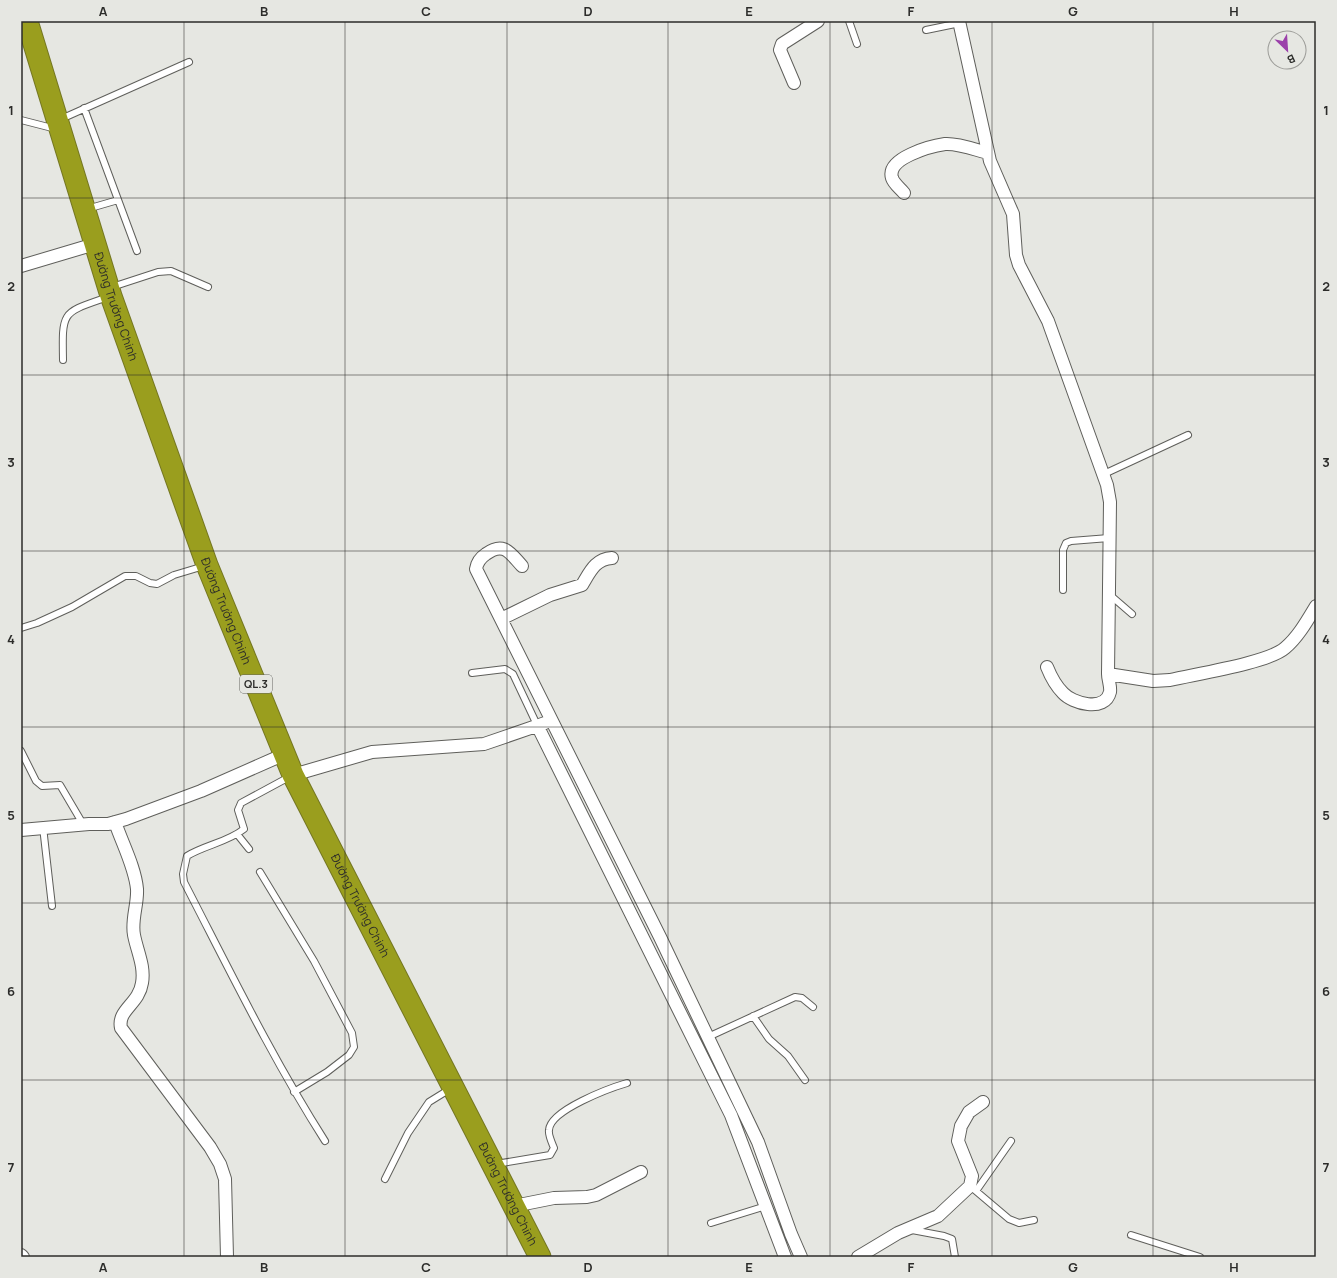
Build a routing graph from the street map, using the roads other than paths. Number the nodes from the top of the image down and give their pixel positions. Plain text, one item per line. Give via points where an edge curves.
1 (27, 21) edge
2 (818, 21) edge
3 (849, 21) edge
4 (960, 22) edge
5 (926, 30) dead end
6 (857, 44) dead end
7 (189, 62) dead end
8 (794, 83) dead end
9 (84, 108) junction
10 (21, 120) edge
11 (60, 125) junction
12 (988, 153) junction
13 (904, 192) dead end
14 (118, 200) junction
15 (85, 210) junction
16 (95, 244) junction
17 (137, 251) dead end
18 (21, 266) edge
19 (208, 287) dead end
20 (110, 292) junction
21 (63, 360) dead end
22 (1188, 435) dead end
23 (1104, 474) junction
24 (1109, 538) junction
25 (612, 558) dead end
26 (207, 565) junction
27 (522, 566) dead end
28 (1063, 590) dead end
29 (1108, 594) junction
30 (1316, 606) edge
31 (1132, 614) dead end
32 (501, 619) junction
33 (21, 628) edge
34 (1047, 667) dead end
35 (472, 673) dead end
36 (1108, 674) junction
37 (545, 723) junction
38 (21, 751) edge
39 (285, 754) junction
40 (293, 775) junction
41 (115, 822) junction
42 (83, 824) junction
43 (43, 827) junction
44 (21, 830) edge
45 (237, 834) junction
46 (249, 849) dead end
47 (260, 872) dead end
48 (52, 906) dead end
49 (653, 940) junction
50 (813, 1007) dead end
51 (753, 1016) junction
52 (708, 1037) junction
53 (805, 1080) dead end
54 (627, 1082) dead end
55 (452, 1087) junction
56 (294, 1092) junction
57 (983, 1102) dead end
58 (325, 1141) dead end
59 (1011, 1141) dead end
60 (493, 1165) junction
61 (641, 1172) dead end
62 (385, 1180) dead end
63 (973, 1189) junction
64 (514, 1206) junction
65 (766, 1206) junction
66 (1034, 1220) dead end
67 (711, 1223) dead end
68 (908, 1229) junction
69 (1131, 1234) dead end
70 (21, 1255) edge
71 (23, 1257) edge
72 (227, 1257) edge
73 (540, 1257) edge
74 (785, 1257) edge
75 (801, 1257) edge
76 (858, 1257) edge
77 (955, 1257) edge
78 (1200, 1257) edge

1 - 11 highway, Đường Trường Chinh / QL.3
2 - 8 street via 782,44 782,54
3 - 6 lane
4 - 5 lane
4 - 12 street
7 - 9 lane
9 - 11 lane
9 - 14 lane
10 - 11 lane
11 - 15 highway, Đường Trường Chinh / QL.3
12 - 13 street via 947,144 914,152 895,164 892,172 895,184
12 - 23 street via 993,170 1010,203 1019,265 1048,321
14 - 15 lane
14 - 17 lane
15 - 16 highway, Đường Trường Chinh / QL.3
16 - 18 street
16 - 20 highway, Đường Trường Chinh / QL.3
19 - 20 lane via 171,270 158,272
20 - 21 lane via 75,309 66,317 62,330
20 - 26 highway, Đường Trường Chinh / QL.3
22 - 23 lane
23 - 24 street via 1110,502
24 - 28 lane via 1066,543 1063,550
24 - 29 street
25 - 32 street via 603,559 595,564 582,585 550,595
26 - 33 lane via 174,575 157,584 136,576 125,576 72,607
26 - 39 highway, Đường Trường Chinh / QL.3
27 - 32 street via 505,548 494,549 478,561 476,570
29 - 31 lane
29 - 36 street
30 - 36 street via 1296,638 1284,649 1268,657 1170,680
32 - 37 street
34 - 36 street via 1052,680 1063,694 1074,701 1087,704 1100,703 1108,697
35 - 37 lane via 505,670 513,674
37 - 40 street via 484,744 372,752
37 - 49 street
38 - 42 lane via 36,781 42,786 60,785
39 - 40 highway, Đường Trường Chinh / QL.3
39 - 41 street via 201,791
40 - 45 lane via 241,804 238,810 244,829
40 - 55 highway, Đường Trường Chinh / QL.3
41 - 42 street
41 - 72 street via 135,877 137,890 134,935 142,971 139,994 122,1014 121,1028 220,1164 225,1179
42 - 43 street
43 - 44 street
43 - 48 lane
45 - 46 lane
45 - 56 lane via 187,856 184,882
47 - 56 lane via 314,961 352,1033 354,1047 349,1055
49 - 52 street
49 - 65 street via 731,1115
50 - 51 lane via 802,998 795,997
51 - 52 lane
51 - 53 lane via 769,1039 788,1056
52 - 75 street via 765,1160
54 - 60 lane via 610,1088 552,1119 549,1130 554,1148 550,1154
55 - 60 highway, Đường Trường Chinh / QL.3
55 - 62 lane via 429,1102 408,1133
56 - 58 lane
57 - 63 street via 969,1112 961,1126 958,1141 972,1176
59 - 63 lane
60 - 64 highway, Đường Trường Chinh / QL.3
61 - 64 street via 596,1195 554,1198
63 - 66 lane via 1009,1219 1019,1223
63 - 68 street via 938,1216
64 - 73 highway, Đường Trường Chinh / QL.3
65 - 67 lane
65 - 74 street
68 - 76 street via 891,1236
68 - 77 lane via 952,1239
69 - 78 lane
70 - 71 street

